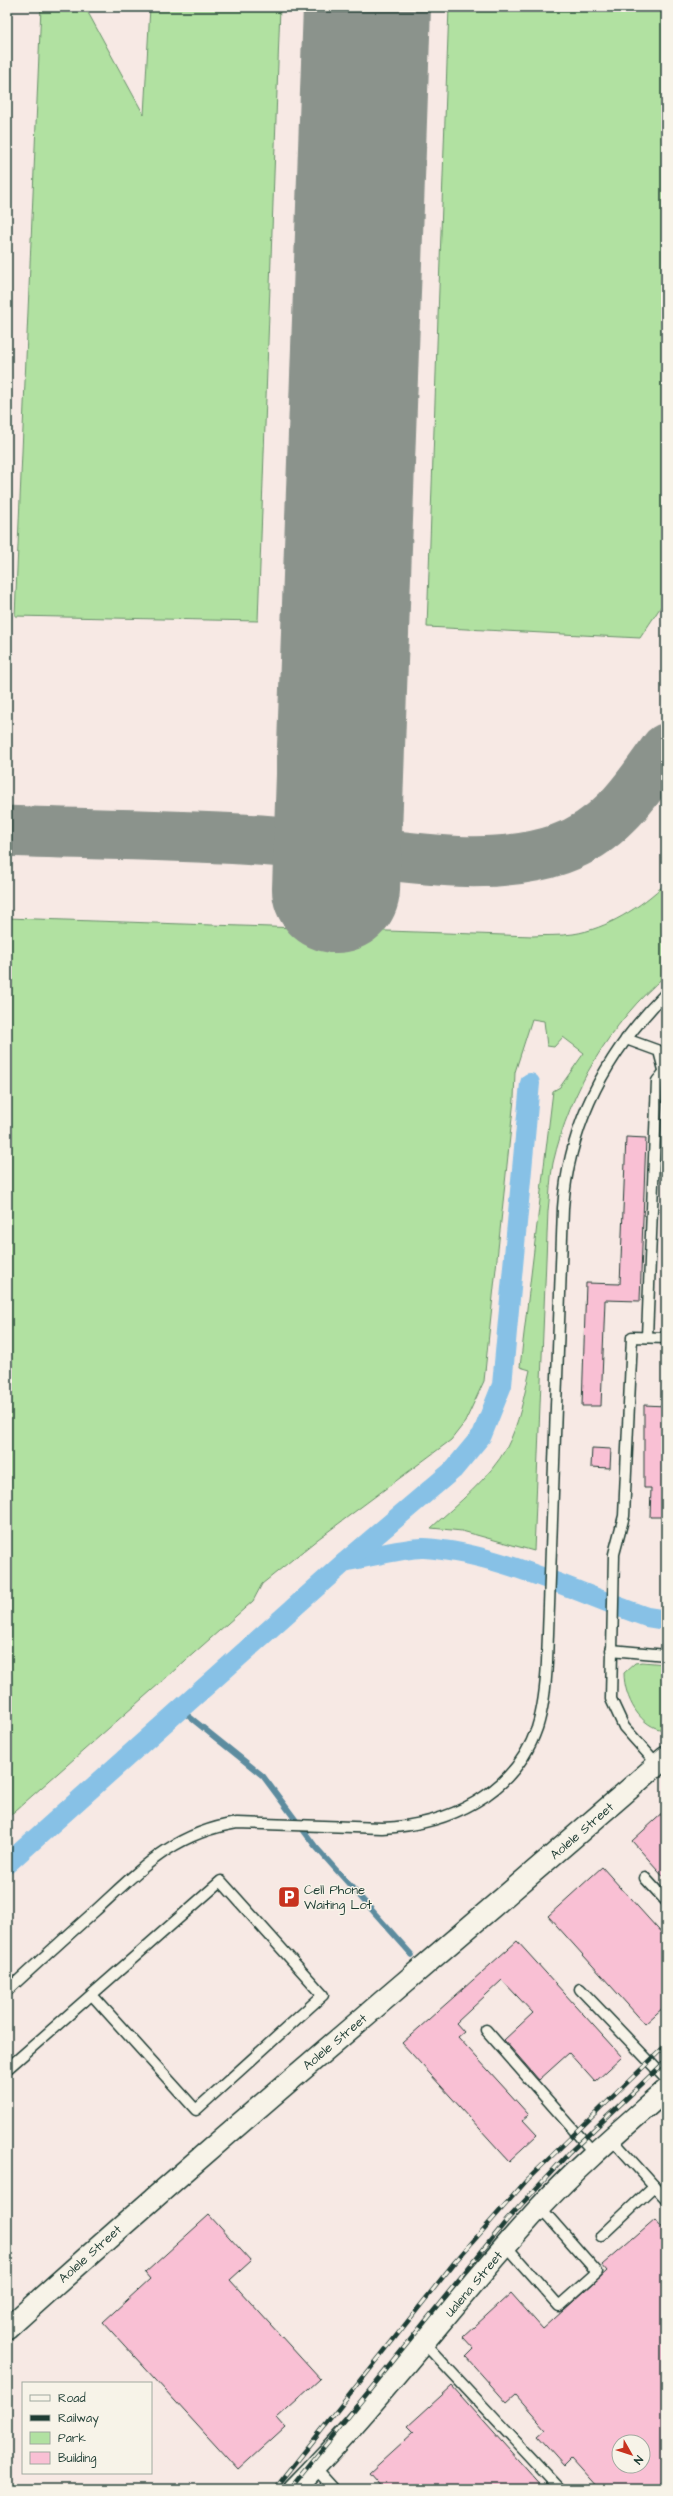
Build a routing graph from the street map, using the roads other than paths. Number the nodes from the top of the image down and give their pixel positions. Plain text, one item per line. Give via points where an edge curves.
1 (666, 993) edge
2 (626, 1039) junction
3 (665, 1070) edge
4 (647, 1337) junction
5 (666, 1338) edge
6 (611, 1650) junction
7 (666, 1655) edge
8 (662, 1761) edge
9 (645, 1878) dead end
10 (666, 1901) edge
11 (580, 1988) dead end
12 (7, 1991) edge
13 (92, 1994) junction
14 (486, 2030) dead end
15 (7, 2069) edge
16 (666, 2079) edge
17 (666, 2090) edge
18 (612, 2139) junction
19 (595, 2154) junction
20 (654, 2186) junction
21 (666, 2199) edge
22 (540, 2207) junction
23 (601, 2236) dead end
24 (506, 2246) junction
25 (7, 2329) edge
26 (424, 2343) junction
27 (315, 2468) junction
28 (294, 2489) edge
29 (334, 2489) edge
30 (560, 2489) edge

1 - 2 lane
2 - 3 lane via 659,1051
2 - 12 lane via 602,1077 581,1118 564,1186 546,1688 536,1729 516,1763 490,1792 456,1813 421,1824 382,1828 258,1823 218,1826 201,1831 170,1846 148,1863
3 - 4 lane via 657,1081
4 - 5 lane
4 - 6 lane via 632,1337 624,1516 614,1554
6 - 7 lane
6 - 8 lane via 611,1699 616,1713 624,1727
8 - 25 street, Aolele Street via 517,1888 284,2084
9 - 10 lane
11 - 16 lane
13 - 13 lane via 221,1881 323,1995 196,2110
13 - 15 lane
14 - 19 lane
17 - 18 street, Ualena Street
18 - 19 street, Ualena Street
18 - 20 lane
19 - 22 street, Ualena Street
20 - 21 lane
20 - 23 lane
22 - 24 street, Ualena Street
22 - 24 lane via 598,2272 559,2306
24 - 26 street, Ualena Street
26 - 27 street, Ualena Street
26 - 30 lane
27 - 28 street, Ualena Street
27 - 29 lane

